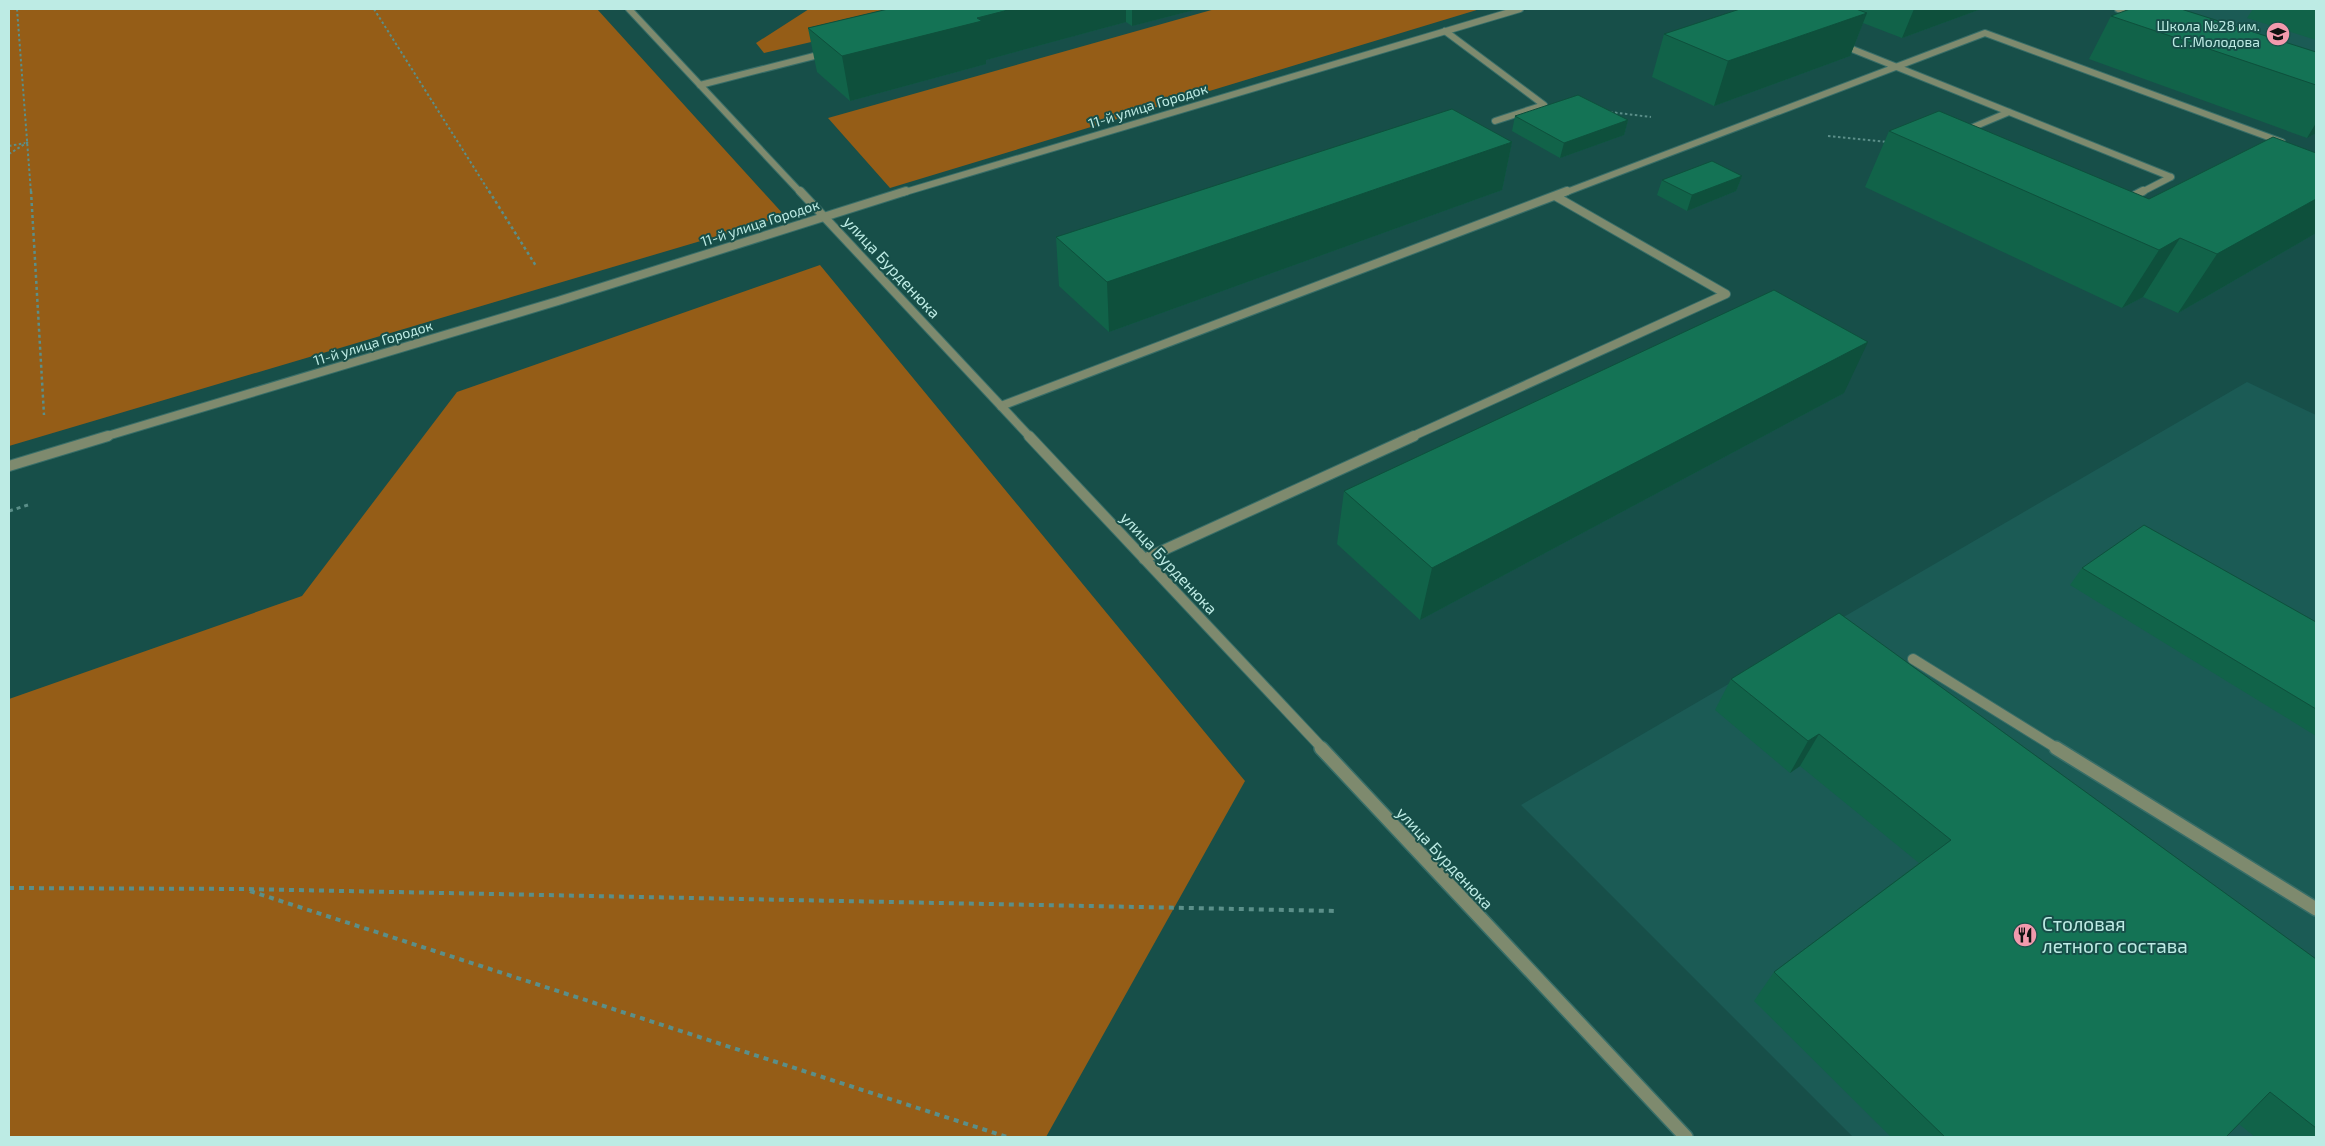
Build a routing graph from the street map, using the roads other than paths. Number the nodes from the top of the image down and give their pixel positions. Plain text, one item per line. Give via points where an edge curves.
1 (629, 9) edge
2 (1520, 9) edge
3 (2118, 9) edge
4 (2145, 18) edge
5 (1445, 31) junction
6 (1832, 41) edge
7 (834, 51) edge
8 (1895, 67) junction
9 (700, 85) junction
10 (2009, 112) junction
11 (1495, 122) dead end
12 (1956, 135) edge
13 (2289, 144) edge
14 (1554, 196) junction
15 (2119, 204) edge
16 (823, 216) junction
17 (1001, 406) junction
18 (9, 466) edge
19 (1144, 558) junction
20 (1914, 659) dead end
21 (2316, 909) edge
22 (1686, 1137) edge

1 - 9 street, улица Бурденюка
2 - 5 street, 11-й улица Городок
3 - 4 street
5 - 11 street via 1544,105
5 - 16 street, 11-й улица Городок
6 - 8 street
7 - 9 street
8 - 10 street
8 - 13 street via 1985,32
8 - 14 street
9 - 16 street, улица Бурденюка
10 - 12 street
10 - 15 street via 2171,177
14 - 17 street
14 - 19 street via 1726,294
16 - 17 street, улица Бурденюка
16 - 18 street, 11-й улица Городок via 558,301
17 - 19 street, улица Бурденюка
19 - 22 street, улица Бурденюка
20 - 21 street

